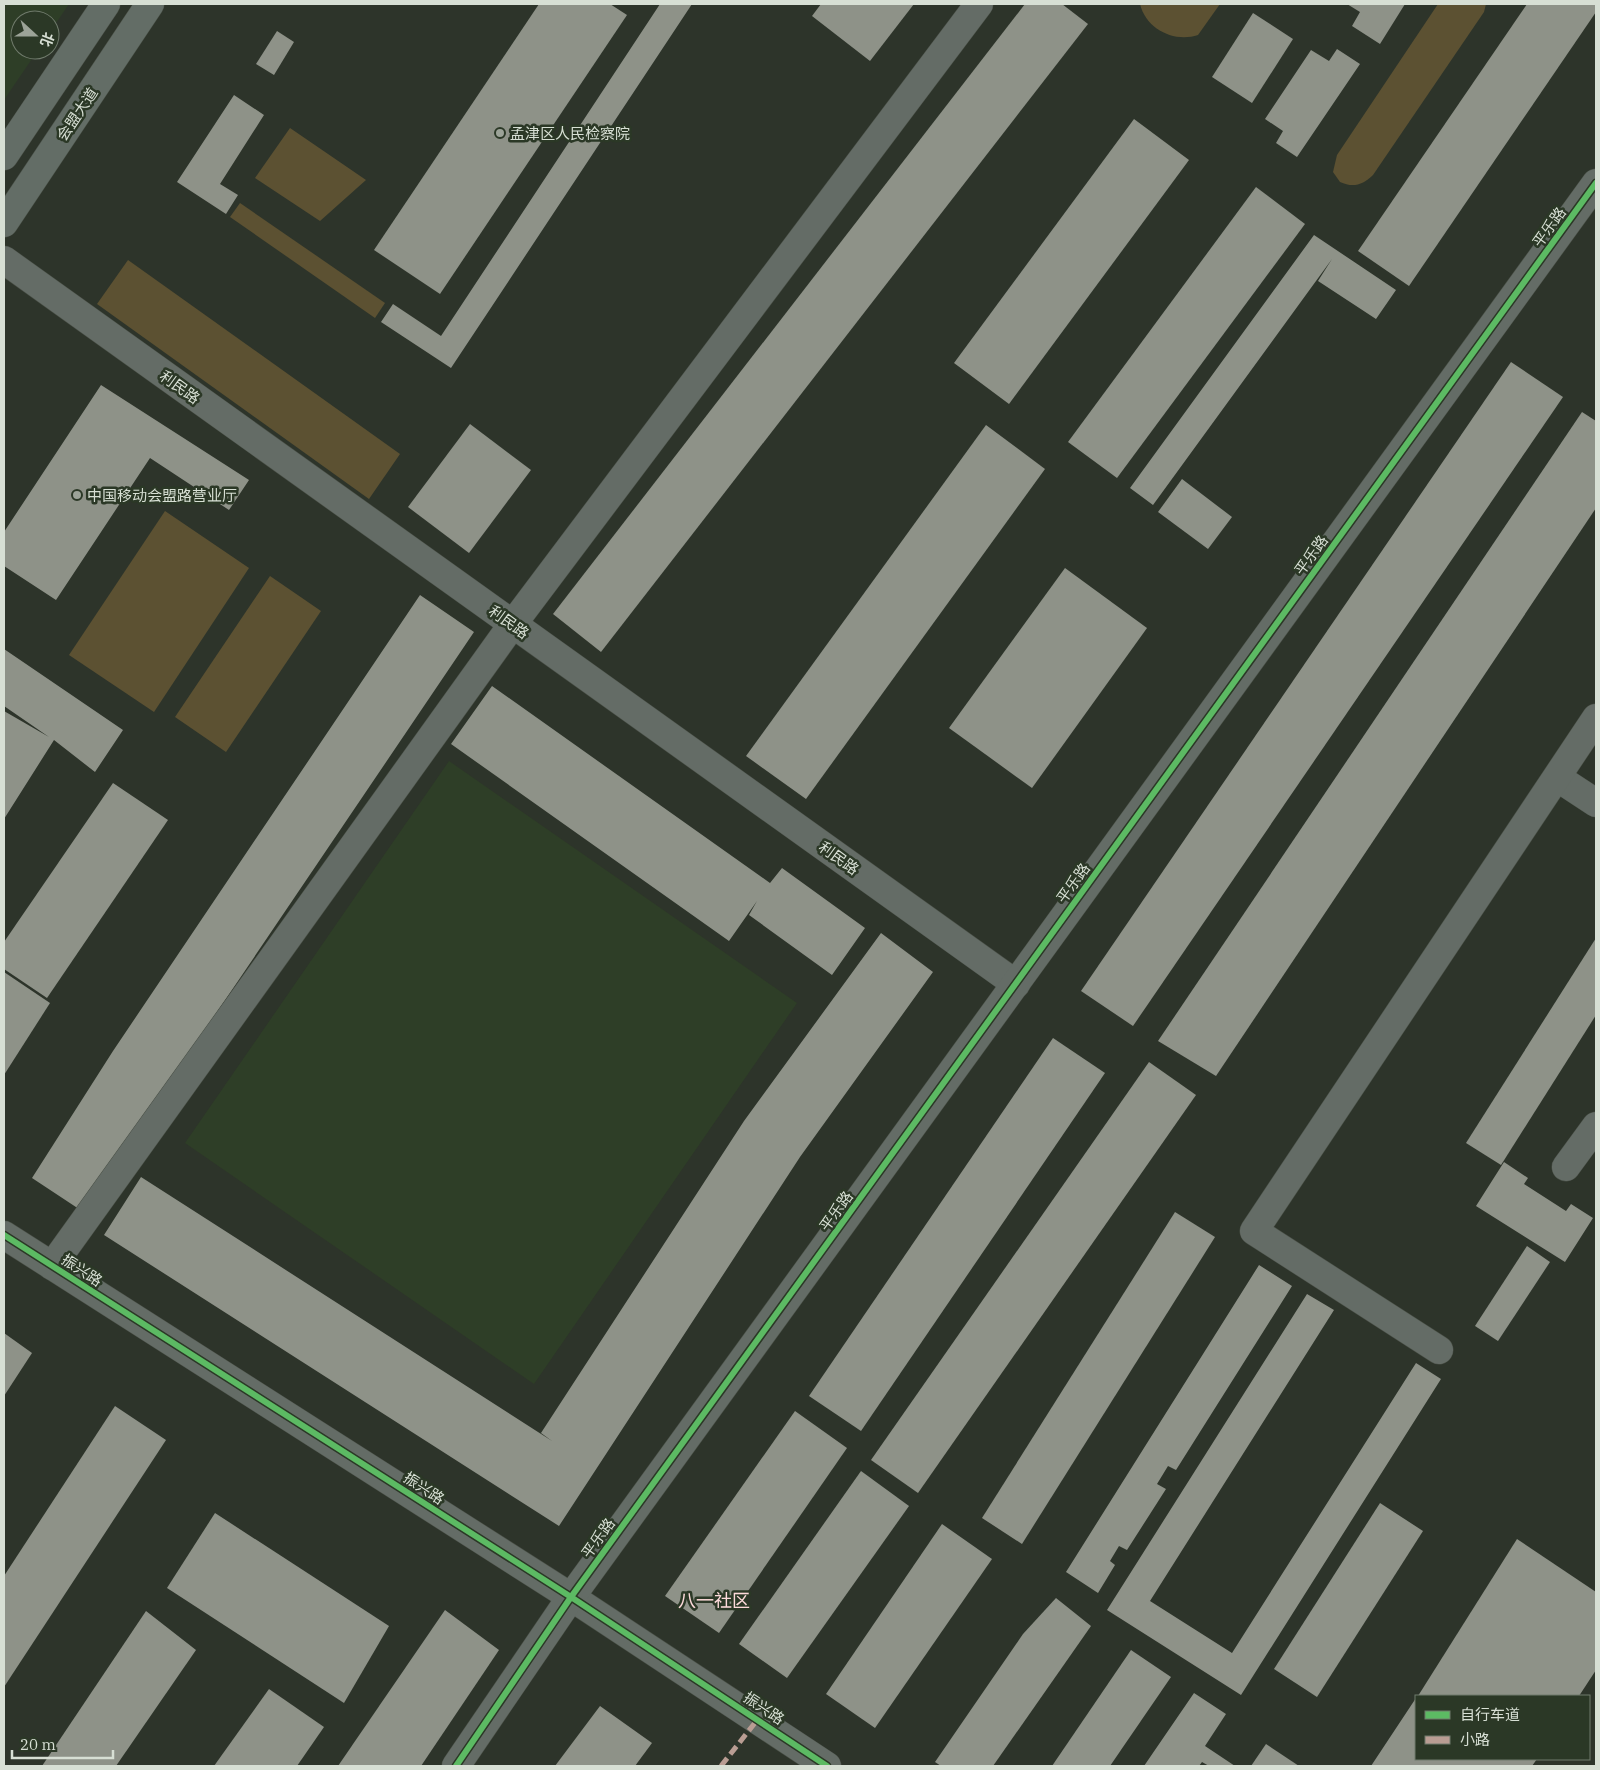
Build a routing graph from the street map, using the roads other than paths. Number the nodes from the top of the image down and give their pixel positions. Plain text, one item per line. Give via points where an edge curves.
1 (106, 4) edge
2 (150, 4) edge
3 (979, 4) edge
4 (4, 156) edge
5 (1596, 183) edge
6 (4, 223) edge
7 (4, 260) edge
8 (512, 625) junction
9 (1596, 718) edge
10 (1558, 778) junction
11 (1596, 802) edge
12 (1016, 984) junction
13 (1596, 1126) edge
14 (1566, 1167) dead end
15 (4, 1235) edge
16 (52, 1266) junction
17 (1439, 1350) dead end
18 (571, 1597) junction
19 (456, 1766) edge
20 (827, 1766) edge

1 - 4 main road
2 - 6 main road, 会盟大道
3 - 8 street
5 - 12 street, 平乐路
7 - 8 street, 利民路
8 - 12 street, 利民路
8 - 16 street
9 - 10 street
10 - 11 street
10 - 17 street via 1254,1231
12 - 18 street, 平乐路
13 - 14 street
15 - 16 street, 振兴路
16 - 18 street, 振兴路
18 - 19 street, 平乐路
18 - 20 street, 振兴路

